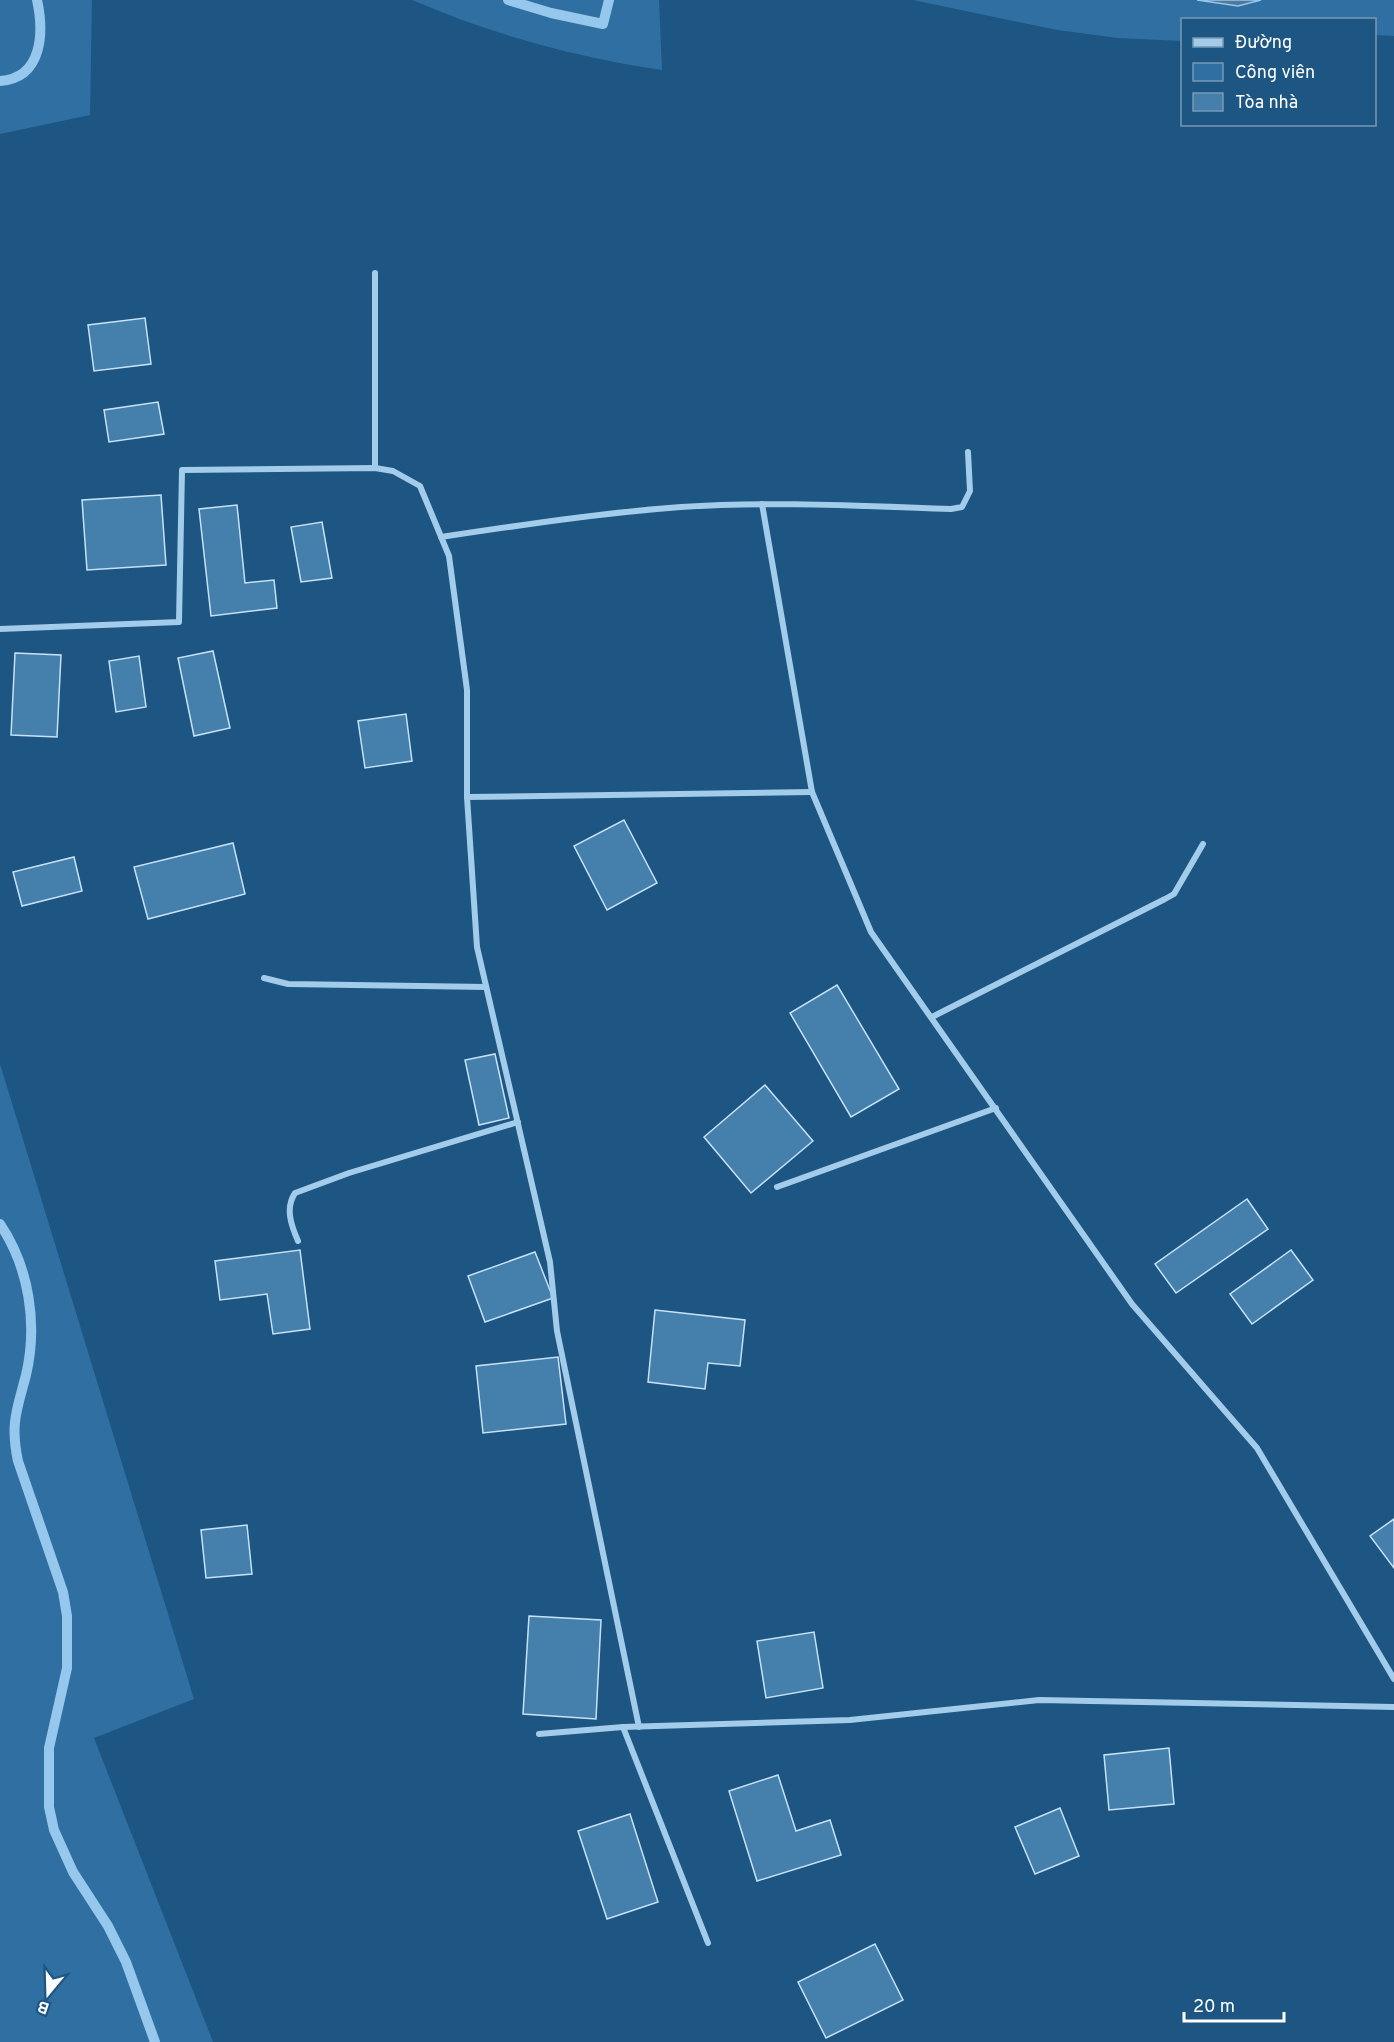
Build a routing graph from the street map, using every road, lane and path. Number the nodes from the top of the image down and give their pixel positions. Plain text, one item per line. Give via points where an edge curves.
1 (375, 273) dead end
2 (969, 452) dead end
3 (375, 468) junction
4 (762, 504) junction
5 (441, 537) junction
6 (0, 629) edge
7 (812, 792) junction
8 (467, 796) junction
9 (1203, 844) dead end
10 (264, 978) dead end
11 (486, 987) junction
12 (932, 1017) junction
13 (996, 1108) junction
14 (518, 1122) junction
15 (777, 1187) dead end
16 (298, 1241) dead end
17 (1394, 1679) edge
18 (1394, 1707) edge
19 (623, 1727) junction
20 (639, 1727) junction
21 (539, 1734) dead end
22 (708, 1943) dead end

1 - 3 street
2 - 4 street via 970,491 962,507
3 - 5 street via 393,471 420,486
3 - 6 street via 182,470 179,622
4 - 5 street via 576,517
4 - 7 street
5 - 8 street via 449,556 467,690
7 - 8 street
7 - 12 street via 871,932
8 - 11 street via 477,947
9 - 12 street via 1174,894
10 - 11 street via 288,984
11 - 14 street
12 - 13 street
13 - 15 street
13 - 17 street via 1132,1304 1257,1448
14 - 16 street via 295,1193 290,1201 290,1222
14 - 20 street via 550,1262 557,1331
18 - 20 street via 1039,1700 850,1720
19 - 20 street
19 - 21 street
19 - 22 street

